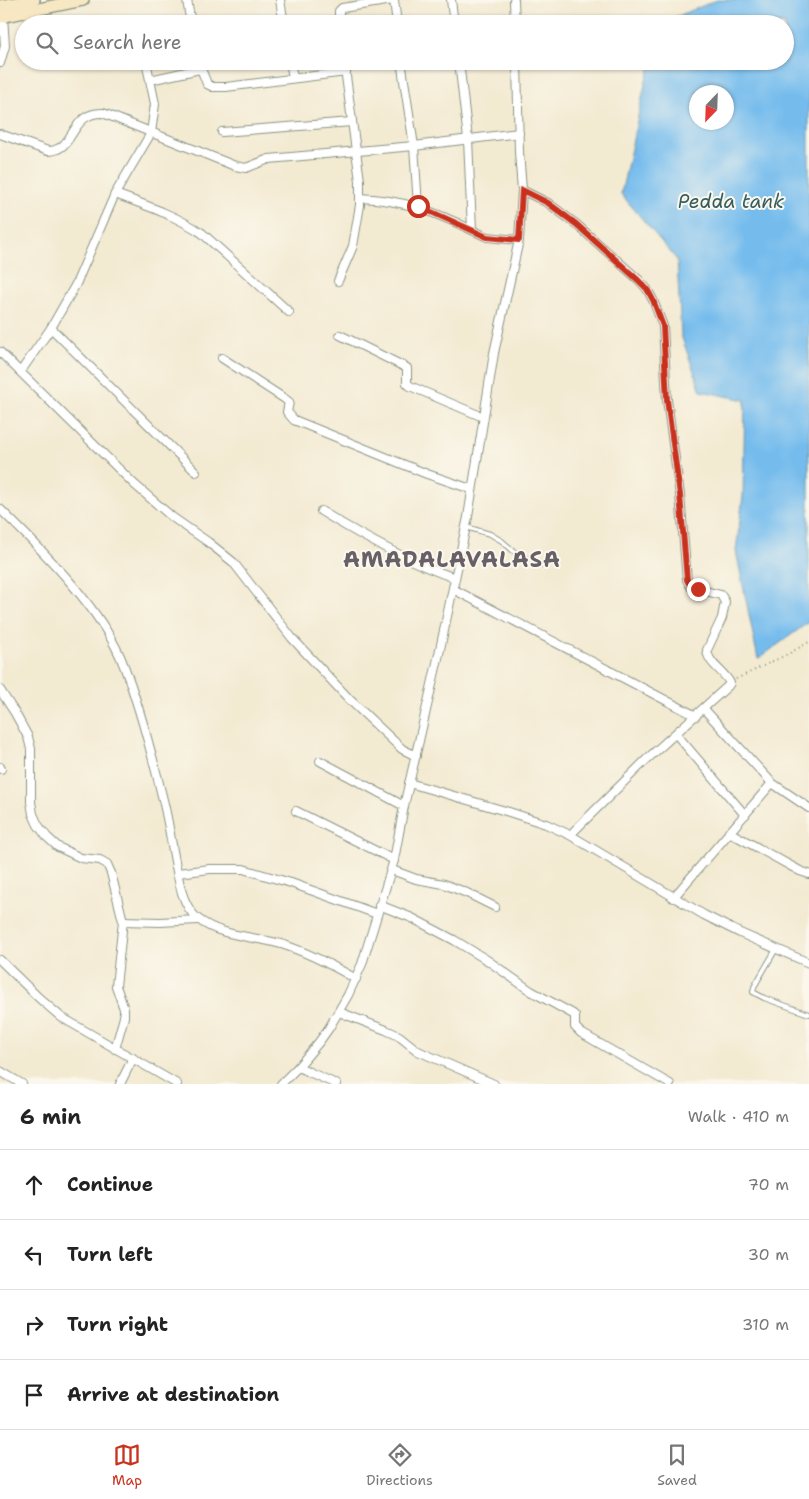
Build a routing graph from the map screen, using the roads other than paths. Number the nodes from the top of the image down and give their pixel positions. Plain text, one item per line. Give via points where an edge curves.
1 (34, 0) edge
2 (83, 0) edge
3 (187, 0) edge
4 (280, 0) edge
5 (394, 0) edge
6 (451, 0) edge
7 (514, 0) edge
8 (5, 9) edge
9 (190, 15) edge
10 (282, 15) edge
11 (339, 15) edge
12 (396, 15) edge
13 (453, 15) edge
14 (515, 15) edge
15 (0, 63) edge
16 (148, 70) edge
17 (183, 70) edge
18 (201, 70) edge
19 (292, 70) edge
20 (402, 70) edge
21 (460, 70) edge
22 (517, 70) edge
23 (346, 72) joint
24 (293, 78) junction
25 (150, 80) junction
26 (352, 122) junction
27 (222, 132) dead end
28 (151, 133) junction
29 (519, 133) junction
30 (0, 134) edge
31 (468, 138) junction
32 (414, 146) junction
33 (356, 152) junction
34 (522, 190) junction
35 (115, 194) junction
36 (360, 198) junction
37 (418, 206) junction
38 (472, 230) junction
39 (519, 240) junction
40 (338, 281) dead end
41 (289, 312) dead end
42 (51, 328) junction
43 (340, 334) dead end
44 (0, 352) edge
45 (222, 358) dead end
46 (21, 372) junction
47 (483, 417) junction
48 (196, 472) dead end
49 (471, 489) junction
50 (0, 509) edge
51 (320, 511) dead end
52 (466, 527) junction
53 (545, 566) dead end
54 (455, 578) junction
55 (453, 589) junction
56 (0, 690) edge
57 (704, 709) junction
58 (696, 716) junction
59 (676, 734) junction
60 (416, 756) junction
61 (320, 761) dead end
62 (409, 783) junction
63 (772, 783) junction
64 (404, 806) junction
65 (809, 808) edge
66 (296, 811) dead end
67 (745, 815) junction
68 (729, 832) junction
69 (570, 835) junction
70 (394, 860) junction
71 (392, 870) junction
72 (178, 873) junction
73 (809, 874) edge
74 (673, 898) junction
75 (379, 905) junction
76 (495, 907) dead end
77 (377, 914) junction
78 (198, 920) junction
79 (122, 922) junction
80 (776, 949) junction
81 (0, 960) edge
82 (809, 963) edge
83 (356, 979) junction
84 (339, 1012) junction
85 (809, 1014) edge
86 (115, 1049) junction
87 (133, 1058) junction
88 (298, 1068) junction
89 (0, 1071) edge
90 (22, 1084) edge
91 (120, 1084) edge
92 (177, 1084) edge
93 (281, 1084) edge
94 (336, 1084) edge
95 (494, 1084) edge
96 (670, 1084) edge

1 - 8 main road
2 - 8 main road
3 - 9 street
4 - 10 street
5 - 11 street via 342,8
5 - 12 street
6 - 13 street
7 - 14 street
8 - 15 street via 5,46
16 - 25 street
17 - 25 street
18 - 24 street via 207,84 213,86
19 - 24 street
20 - 32 street
21 - 31 street
22 - 29 street
23 - 24 street
23 - 26 street
25 - 28 street via 155,104
26 - 27 street
26 - 33 street
28 - 30 street via 116,117 96,113 76,124 64,146 55,151 48,152
28 - 33 street via 246,168 269,158
28 - 35 street
29 - 31 street
29 - 34 street
31 - 32 street
31 - 38 street
32 - 33 street
32 - 37 street
33 - 36 street
34 - 39 street
34 - 57 street via 548,203 622,264 647,289 660,316 687,580 691,587 716,592 724,598 725,605 706,650 730,683
35 - 41 street via 162,211 202,233
35 - 42 street via 76,284
36 - 37 street
36 - 40 street via 353,246
37 - 38 street
38 - 39 street via 487,237
39 - 47 street
42 - 46 street
42 - 48 street
43 - 47 street via 407,368 410,386
44 - 46 street
45 - 49 street via 285,398 287,412 294,420
46 - 60 street via 134,484 233,562 292,638 350,700 402,749
47 - 49 street
49 - 52 street
50 - 72 street via 76,589 103,625 124,664 164,804
51 - 54 street via 406,558
52 - 53 lane via 490,534 517,554
52 - 54 street
54 - 55 street
55 - 58 street
55 - 60 street
56 - 79 street via 28,737 31,802 38,825 47,837 70,854 107,864
57 - 58 street
57 - 63 street
58 - 59 street
59 - 67 street
59 - 69 street
60 - 62 street
61 - 64 street
62 - 64 street
62 - 69 street via 509,812
63 - 65 street
63 - 67 street
64 - 70 street
66 - 70 street
67 - 68 street
68 - 73 street
68 - 74 street
69 - 74 street
70 - 71 street
71 - 75 street
71 - 76 street via 444,884
72 - 77 street via 243,869
72 - 78 street via 188,906
74 - 80 street
75 - 77 street
75 - 96 street via 454,940 575,1016 576,1028 581,1033
77 - 83 street
78 - 79 street
78 - 83 street via 226,932 280,944
79 - 86 street via 116,986 124,1017
80 - 82 street
80 - 85 lane via 754,992
81 - 86 street via 61,1017
83 - 84 street
84 - 88 street
84 - 95 street via 399,1036 418,1050
86 - 87 street
87 - 91 street
87 - 92 street
88 - 93 street
88 - 94 street
89 - 90 street

